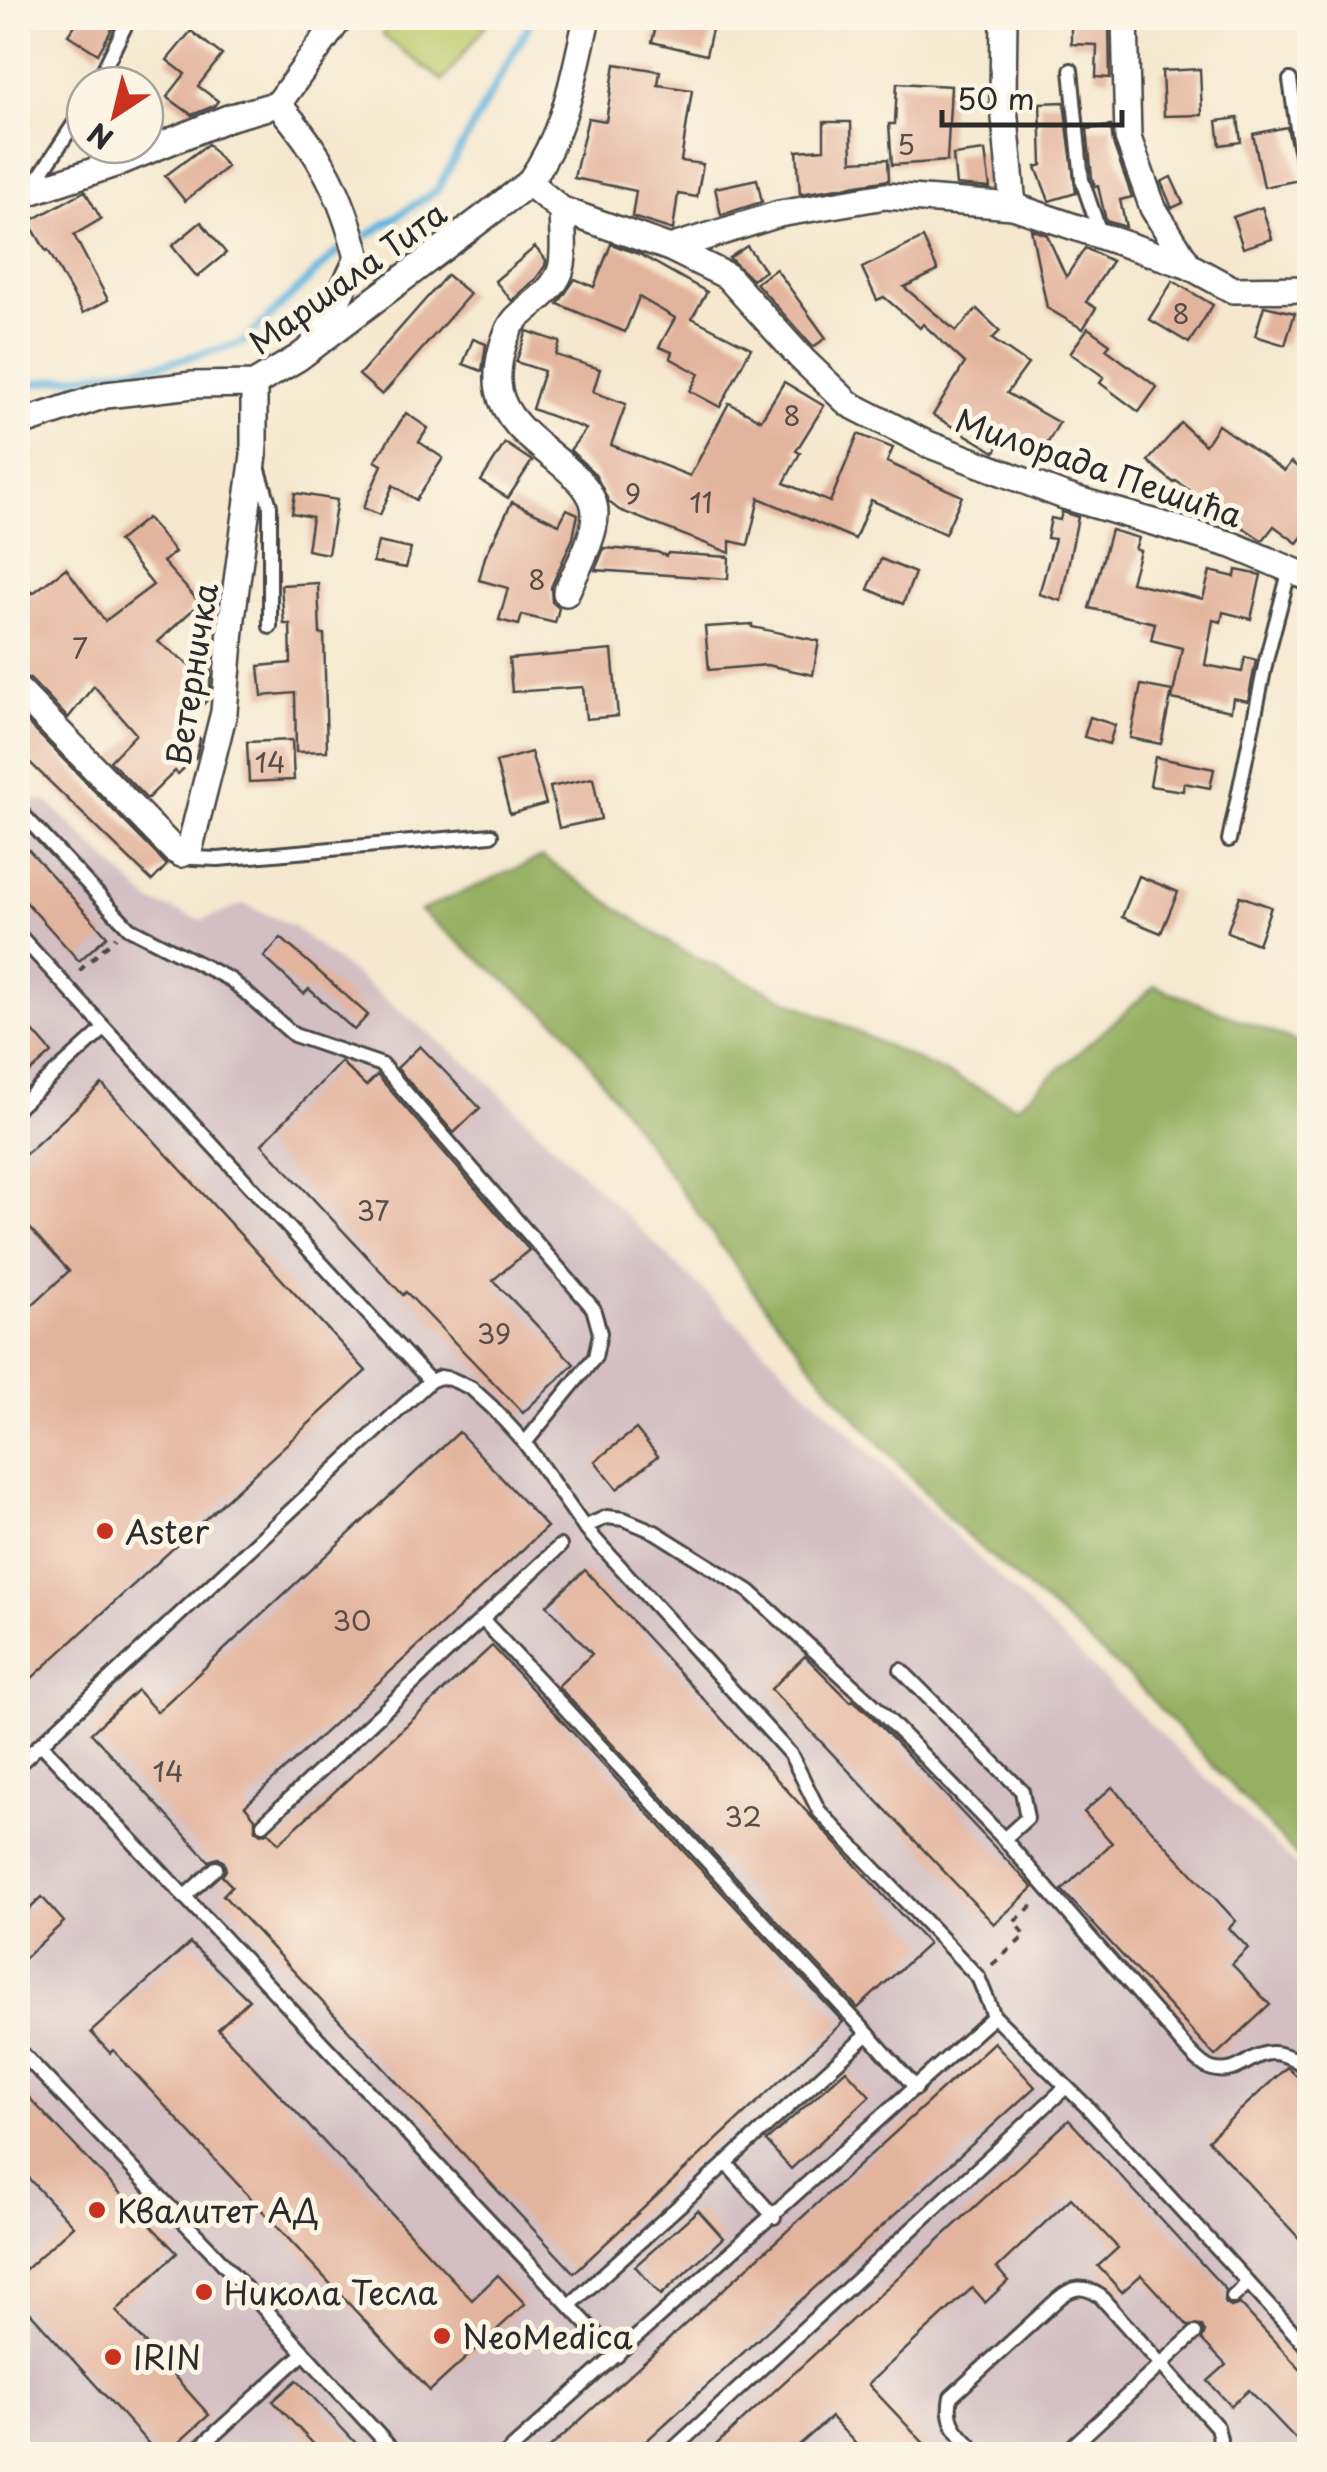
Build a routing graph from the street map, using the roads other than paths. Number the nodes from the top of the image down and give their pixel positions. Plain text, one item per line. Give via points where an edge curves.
1 (129, 18) edge
2 (340, 18) edge
3 (587, 18) edge
4 (1004, 18) edge
5 (1125, 18) edge
6 (106, 65) edge
7 (1071, 70) dead end
8 (1290, 80) dead end
9 (278, 104) junction
10 (65, 136) edge
11 (529, 183) junction
12 (1310, 184) edge
13 (24, 194) edge
14 (1012, 206) junction
15 (562, 210) junction
16 (1100, 235) junction
17 (670, 248) junction
18 (1189, 266) junction
19 (1310, 288) edge
20 (298, 358) junction
21 (254, 384) junction
22 (18, 424) edge
23 (254, 455) junction
24 (1300, 574) edge
25 (566, 594) dead end
26 (270, 627) dead end
27 (18, 690) edge
28 (18, 809) edge
29 (491, 835) dead end
30 (1229, 840) dead end
31 (185, 854) junction
32 (18, 934) edge
33 (104, 1029) junction
34 (18, 1107) edge
35 (430, 1381) junction
36 (525, 1443) junction
37 (584, 1527) junction
38 (560, 1546) dead end
39 (482, 1619) junction
40 (901, 1670) dead end
41 (41, 1744) junction
42 (18, 1765) edge
43 (262, 1824) dead end
44 (1004, 1839) junction
45 (216, 1868) dead end
46 (184, 1897) junction
47 (994, 2016) junction
48 (868, 2034) junction
49 (18, 2048) edge
50 (1310, 2070) edge
51 (1066, 2087) junction
52 (916, 2088) junction
53 (726, 2163) junction
54 (774, 2217) junction
55 (1248, 2283) junction
56 (1233, 2297) dead end
57 (570, 2305) junction
58 (1195, 2333) dead end
59 (1310, 2350) edge
60 (304, 2352) junction
61 (617, 2356) junction
62 (1160, 2365) junction
63 (196, 2451) dead end
64 (396, 2454) edge
65 (506, 2454) edge
66 (668, 2454) edge
67 (979, 2454) edge
68 (1064, 2454) edge
69 (1217, 2454) edge

1 - 6 lane
2 - 9 street
3 - 11 street, Маршала Тита via 566,111
4 - 14 street
5 - 18 street via 1128,138 1153,208
7 - 16 lane via 1082,180
8 - 12 lane
9 - 13 street
9 - 20 street via 307,137 346,208 358,258
10 - 13 lane
11 - 15 street, Милорада Пешића
11 - 20 street, Маршала Тита
14 - 16 street
14 - 17 street via 885,196 779,214
15 - 17 street, Милорада Пешића
15 - 25 street via 560,272 513,320 498,390 514,425 594,498 596,518
16 - 18 street
17 - 24 street, Милорада Пешића via 727,276 849,404 879,420 1064,496 1232,545
18 - 19 street via 1233,290
20 - 21 street, Маршала Тита
21 - 22 street, Маршала Тита via 106,395
21 - 23 street, Ветерничка
23 - 26 lane via 270,506
23 - 31 street, Ветерничка via 224,712
24 - 30 lane via 1268,656
27 - 31 street
28 - 36 lane via 129,928 231,980 294,1036 382,1065 593,1308 600,1333 596,1357
29 - 31 lane via 218,859
32 - 33 lane
33 - 34 lane
33 - 35 lane
35 - 36 lane via 440,1377 471,1388
35 - 41 lane
36 - 37 lane
37 - 44 lane via 607,1517 624,1519 749,1591 876,1707
37 - 47 lane via 791,1755 819,1812 978,1977
38 - 39 lane
39 - 43 lane
39 - 48 lane
40 - 44 lane via 1022,1791 1026,1818
41 - 42 lane
41 - 46 lane
44 - 50 lane via 1208,2068 1225,2071 1266,2051 1287,2054
45 - 46 lane
46 - 57 lane
47 - 51 lane
47 - 52 lane
48 - 52 lane
48 - 53 lane
49 - 60 lane
51 - 55 lane
51 - 66 lane
52 - 54 lane
53 - 54 lane
53 - 57 lane
54 - 61 lane
55 - 56 lane
55 - 59 lane
57 - 61 lane
58 - 62 lane
60 - 63 lane
60 - 64 lane
61 - 65 lane
62 - 67 lane via 1100,2296 1089,2288 1066,2292 951,2396 948,2413 956,2431
62 - 68 lane
62 - 69 lane via 1217,2428

